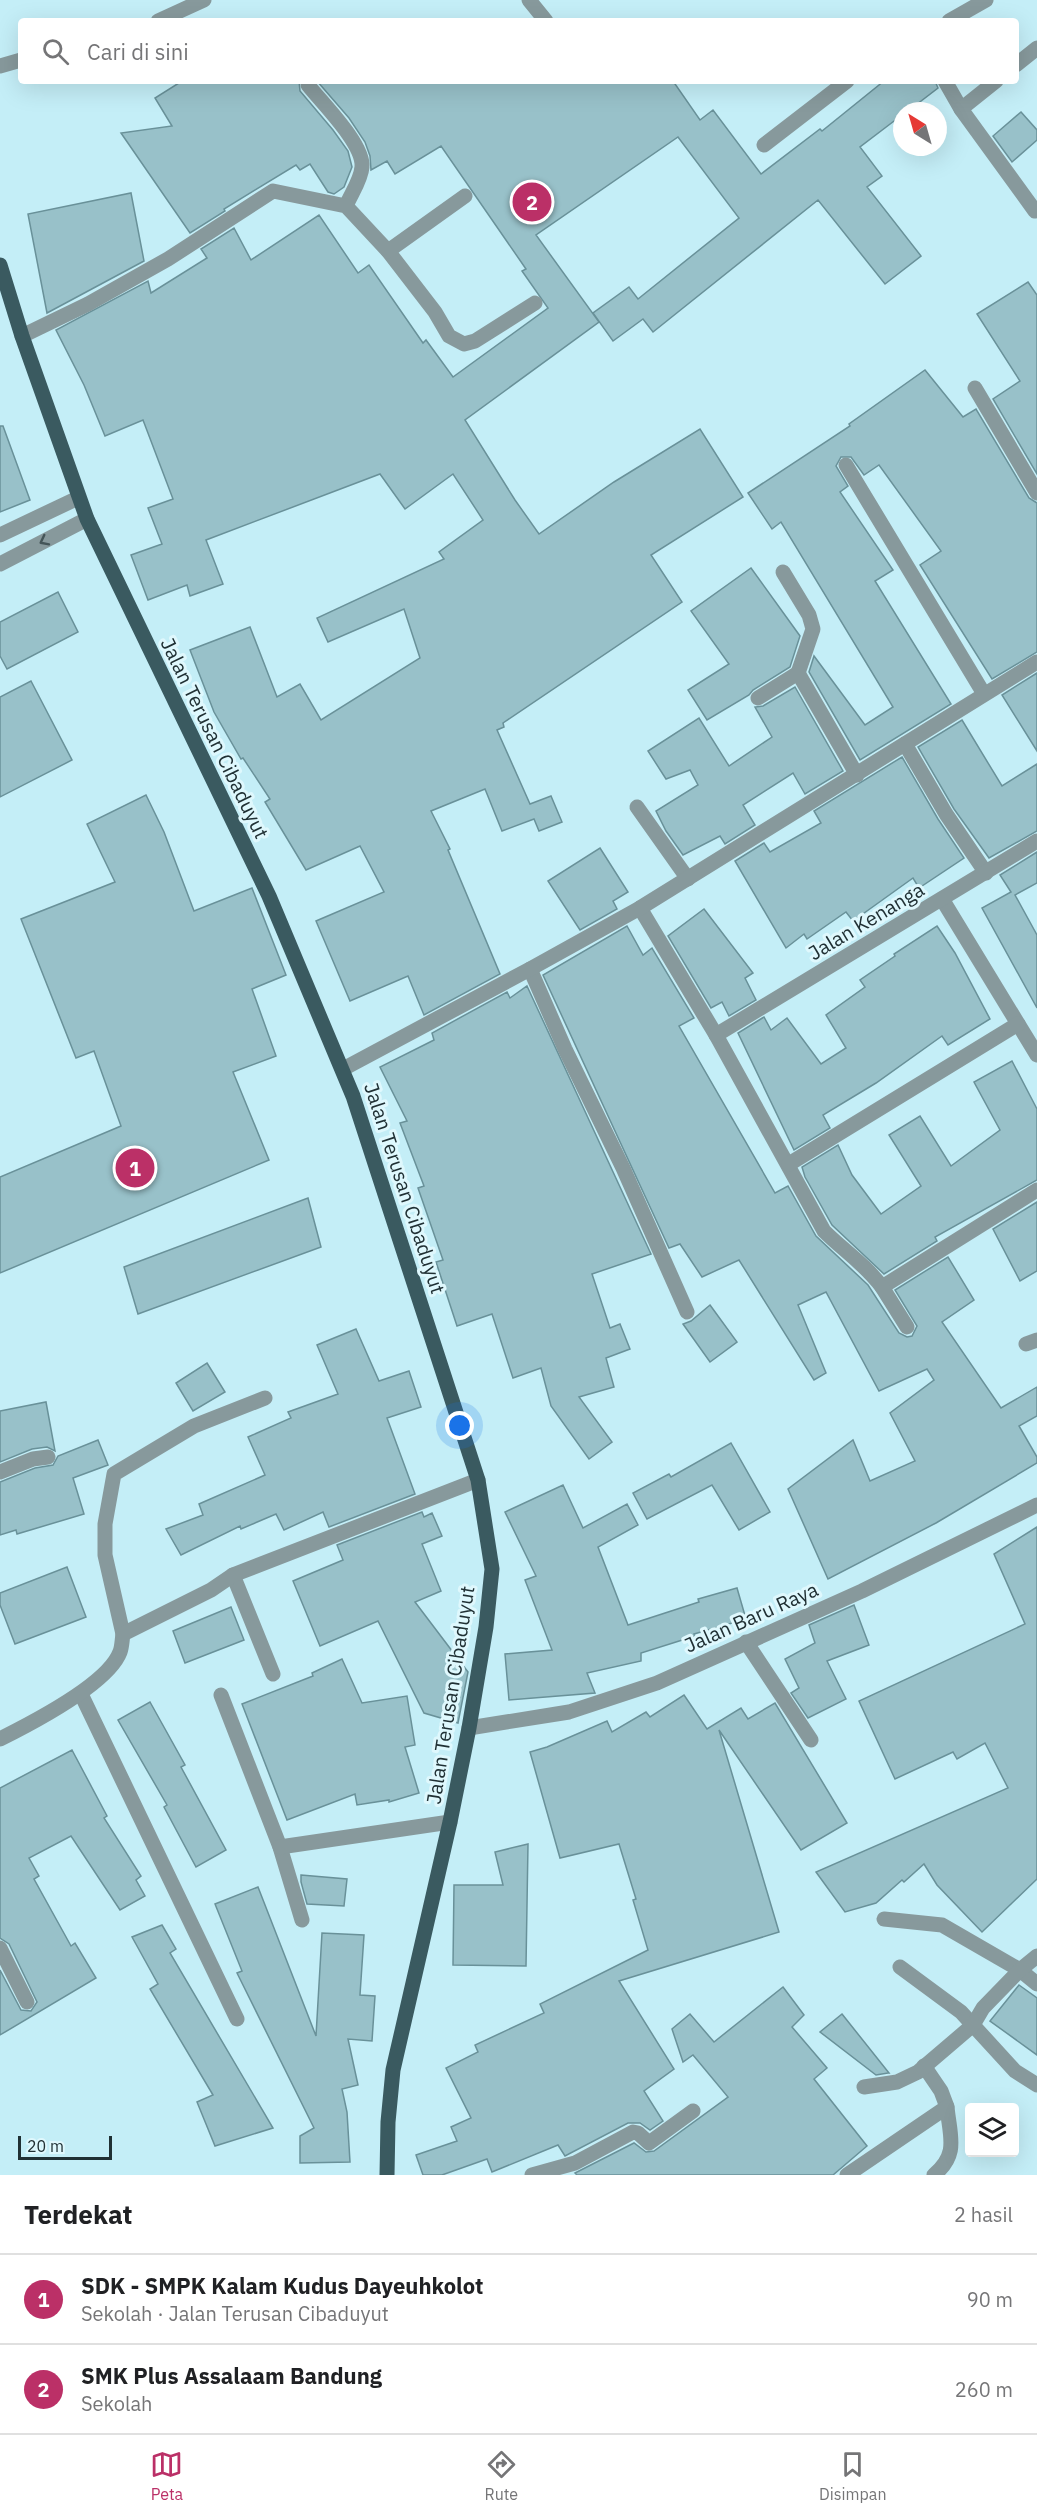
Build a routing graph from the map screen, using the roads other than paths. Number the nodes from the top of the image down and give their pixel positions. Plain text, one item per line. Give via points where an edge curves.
1 (204, 0) edge
2 (529, 0) edge
3 (986, 0) edge
4 (165, 18) edge
5 (544, 18) edge
6 (954, 18) edge
7 (1037, 48) edge
8 (18, 61) edge
9 (1019, 63) edge
10 (0, 66) edge
11 (843, 84) edge
12 (947, 84) edge
13 (992, 84) edge
14 (308, 85) dead end
15 (961, 109) junction
16 (764, 144) dead end
17 (465, 196) dead end
18 (346, 206) junction
19 (1035, 211) dead end
20 (388, 251) junction
21 (1, 272) edge
22 (535, 303) dead end
23 (22, 336) junction
24 (975, 388) dead end
25 (846, 465) dead end
26 (1037, 493) edge
27 (78, 498) junction
28 (87, 519) junction
29 (0, 535) edge
30 (0, 564) edge
31 (783, 572) dead end
32 (1037, 662) edge
33 (798, 673) junction
34 (984, 694) junction
35 (758, 698) dead end
36 (905, 744) junction
37 (858, 775) junction
38 (637, 807) dead end
39 (1037, 842) edge
40 (986, 873) junction
41 (688, 879) junction
42 (942, 899) junction
43 (640, 908) junction
44 (530, 969) junction
45 (1018, 1024) junction
46 (716, 1035) junction
47 (1037, 1055) edge
48 (343, 1069) junction
49 (789, 1164) junction
50 (1037, 1190) edge
51 (882, 1287) junction
52 (687, 1312) dead end
53 (907, 1327) dead end
54 (265, 1398) dead end
55 (48, 1457) dead end
56 (0, 1472) edge
57 (478, 1480) junction
58 (1037, 1505) edge
59 (233, 1575) junction
60 (123, 1634) junction
61 (746, 1642) junction
62 (273, 1674) dead end
63 (81, 1694) junction
64 (221, 1695) dead end
65 (469, 1728) junction
66 (0, 1739) edge
67 (810, 1740) dead end
68 (450, 1822) junction
69 (280, 1847) junction
70 (884, 1918) dead end
71 (302, 1920) dead end
72 (0, 1948) edge
73 (1037, 1956) edge
74 (900, 1967) dead end
75 (1020, 1970) junction
76 (1037, 1984) edge
77 (27, 2002) dead end
78 (237, 2019) dead end
79 (973, 2025) junction
80 (924, 2066) junction
81 (1037, 2085) edge
82 (864, 2087) dead end
83 (947, 2107) junction
84 (693, 2111) dead end
85 (387, 2175) edge
86 (532, 2175) edge
87 (847, 2175) edge
88 (934, 2175) edge

1 - 4 street
2 - 5 street
3 - 6 street
7 - 9 street
8 - 10 street
11 - 16 street
12 - 15 street
13 - 15 street
14 - 18 street via 359,153 360,176
15 - 19 street
17 - 20 street
18 - 20 street
18 - 23 street via 273,191 168,259
20 - 22 street via 449,336 464,344
21 - 23 main road, Jalan Terusan Cibaduyut
23 - 27 main road, Jalan Terusan Cibaduyut
24 - 26 street
25 - 34 street
27 - 28 main road, Jalan Terusan Cibaduyut
27 - 29 street
28 -> 30 street
28 - 48 main road, Jalan Terusan Cibaduyut via 269,896
31 - 33 street via 813,629
32 - 34 street
33 - 35 street
33 - 37 street
34 - 36 street
36 - 37 street
36 - 40 street
37 - 41 street
38 - 41 street
39 - 40 street, Jalan Kenanga
40 - 42 street, Jalan Kenanga
41 - 43 street
42 - 45 street
42 - 46 street, Jalan Kenanga
43 - 44 street
43 - 46 street
44 - 48 street
44 - 52 street
45 - 47 street
45 - 49 street
46 - 49 street
48 - 57 main road, Jalan Terusan Cibaduyut
49 - 51 street via 824,1231 858,1259
50 - 51 street
51 - 53 street
54 - 60 street via 194,1426 114,1474 105,1524 105,1555
55 - 56 street
57 - 59 street
57 - 65 main road, Jalan Terusan Cibaduyut via 492,1569
58 - 61 street, Jalan Baru Raya via 862,1591
59 - 60 street
59 - 62 street
60 - 63 street via 120,1653
61 - 65 street, Jalan Baru Raya via 657,1683 569,1712
61 - 67 street
63 - 66 street
63 - 78 street
64 - 69 street
65 - 68 main road, Jalan Terusan Cibaduyut
68 - 69 street
68 - 85 main road, Jalan Terusan Cibaduyut via 393,2070
69 - 71 street
70 - 75 street via 942,1925
72 - 77 street
73 - 75 street
74 - 79 street
75 - 76 street
75 - 79 street via 983,2008
79 - 80 street
79 - 81 street via 1015,2071
80 - 82 street via 897,2082
80 - 83 street
83 - 87 street
83 - 88 street via 951,2154
84 - 86 street via 649,2143 633,2132 575,2163

